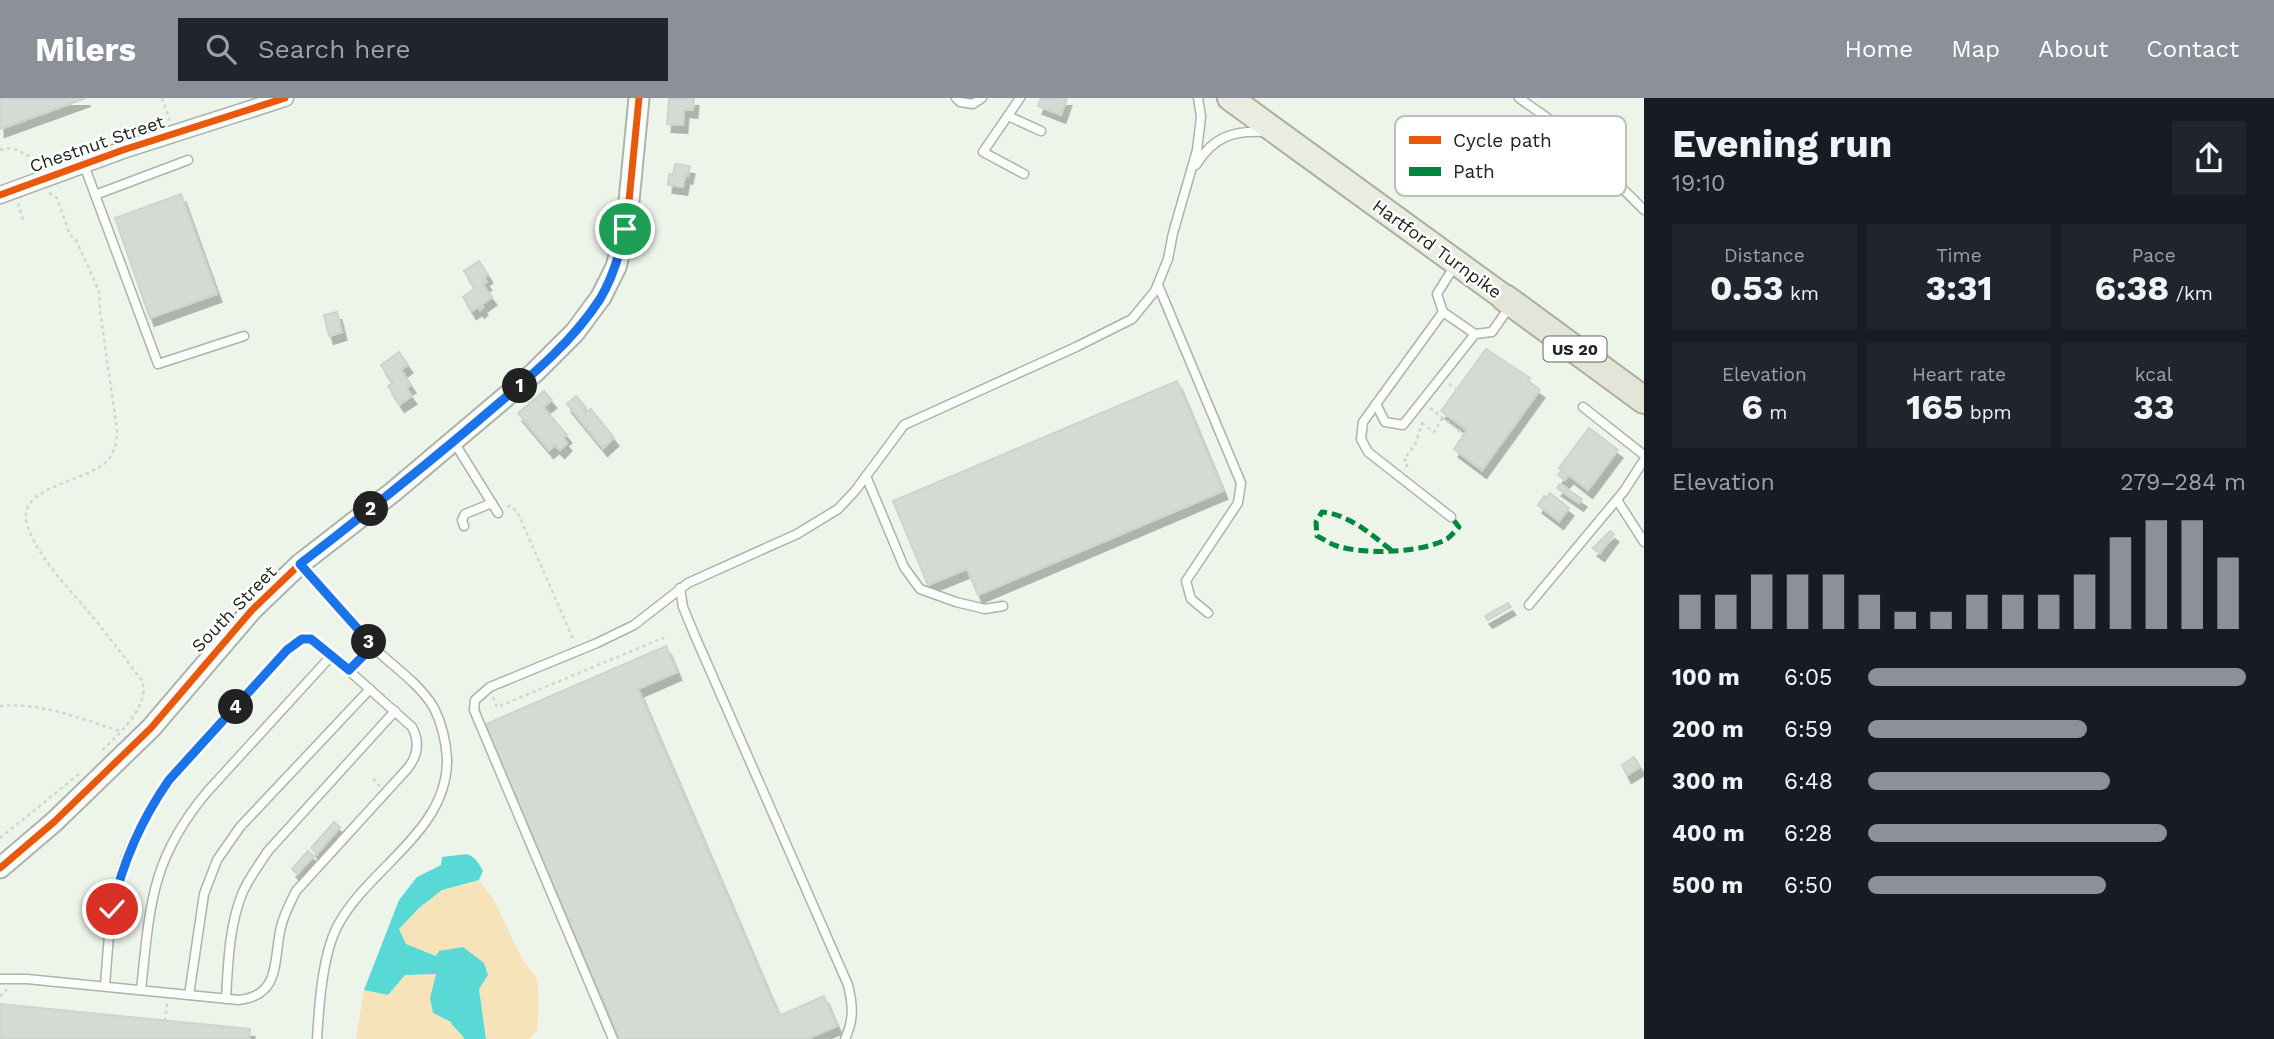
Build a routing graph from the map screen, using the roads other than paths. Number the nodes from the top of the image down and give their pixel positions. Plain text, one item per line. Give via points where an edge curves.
1 (285, 98) edge
2 (639, 98) edge
3 (956, 98) edge
4 (982, 98) edge
5 (1020, 98) edge
6 (1198, 98) edge
7 (1230, 98) edge
8 (1519, 98) edge
9 (1008, 116) junction
10 (1544, 116) edge
11 (1041, 131) dead end
12 (1279, 133) junction
13 (188, 160) dead end
14 (84, 165) junction
15 (1191, 173) junction
16 (1024, 174) dead end
17 (1626, 192) edge
18 (95, 195) junction
19 (8, 196) edge
20 (1644, 210) edge
21 (1457, 262) junction
22 (1158, 285) junction
23 (1509, 301) junction
24 (1443, 312) junction
25 (1475, 334) junction
26 (244, 336) dead end
27 (1644, 400) edge
28 (1376, 404) junction
29 (1583, 407) dead end
30 (453, 442) junction
31 (1644, 458) edge
32 (866, 476) junction
33 (1617, 500) junction
34 (492, 503) junction
35 (501, 511) road end
36 (1451, 517) dead end
37 (464, 526) dead end
38 (1644, 541) edge
39 (300, 564) junction
40 (680, 588) junction
41 (1003, 606) dead end
42 (1529, 606) dead end
43 (1208, 613) dead end
44 (373, 646) junction
45 (332, 655) junction
46 (349, 670) junction
47 (370, 689) junction
48 (395, 711) junction
49 (0, 868) edge
50 (0, 979) edge
51 (105, 986) junction
52 (141, 990) junction
53 (189, 995) junction
54 (226, 999) junction
55 (317, 1039) edge
56 (613, 1039) edge
57 (845, 1039) edge

1 - 14 street, Chestnut Street
2 - 30 street, South Street via 625,229 616,267 601,297 575,332 535,372
3 - 4 lane via 972,104
5 - 9 lane
6 - 15 lane via 1201,117
7 - 12 main road, Hartford Turnpike / US 20
8 - 10 lane
9 - 11 lane
9 - 16 lane via 983,152
12 - 15 lane via 1252,131 1219,139
12 - 21 main road, Hartford Turnpike / US 20
13 - 18 lane
14 - 18 lane
14 - 19 street, Chestnut Street
15 - 22 lane
17 - 20 lane
18 - 26 lane via 158,364
21 - 23 main road, Hartford Turnpike / US 20
21 - 24 lane via 1437,294
22 - 32 lane via 1132,319 904,425
22 - 43 lane via 1241,483 1238,503 1186,581 1191,599
23 - 25 lane via 1492,332
23 - 27 highway, Hartford Turnpike / US 20
24 - 25 lane
24 - 28 lane
25 - 28 lane via 1403,425 1385,422
28 - 36 lane via 1363,422 1360,439 1367,453
29 - 31 lane
30 - 34 lane
30 - 39 street, South Street
31 - 33 lane
32 - 40 lane via 838,509 797,534
32 - 41 lane via 904,567 920,589 985,609
33 - 38 lane
33 - 42 lane
34 - 35 lane
34 - 37 lane via 465,514
39 - 44 lane
39 - 49 street, South Street via 252,610 151,727
40 - 56 lane via 634,625 490,687 475,700 474,710
40 - 57 lane via 695,636 848,985 853,1006
44 - 46 lane
44 - 55 lane via 434,709 446,747 444,789 425,823 353,904 336,930 322,989
45 - 46 lane
45 - 51 lane via 311,639 295,643 160,793 128,850 119,877
45 - 52 lane via 199,802 168,849 150,906
46 - 47 lane
47 - 48 lane
47 - 53 lane via 240,827 217,860 204,894
48 - 54 lane via 253,873 235,917
48 - 54 lane via 416,734 414,760 296,891 284,915 272,978 265,990 254,998
50 - 51 lane
51 - 52 lane
52 - 53 lane
53 - 54 lane

